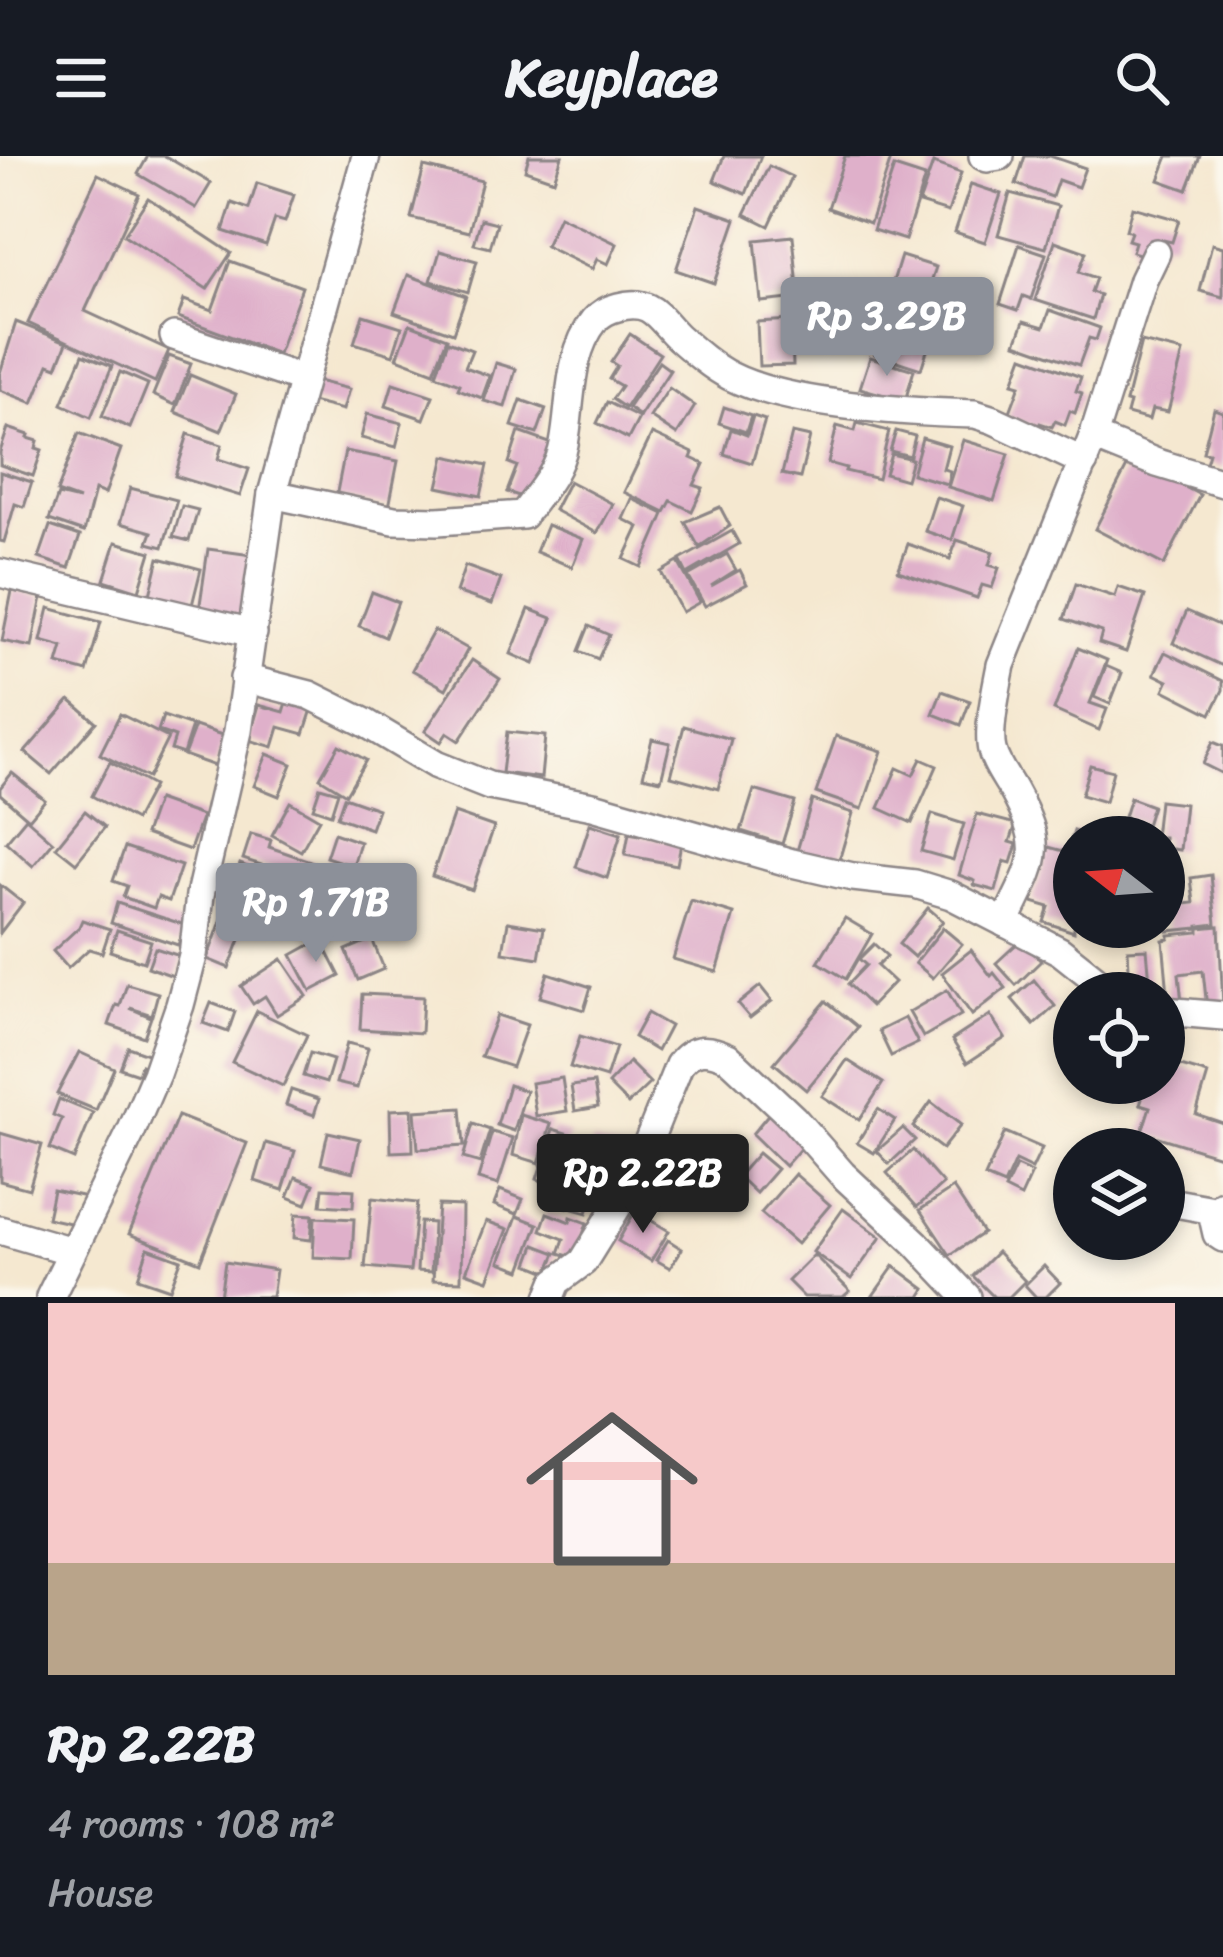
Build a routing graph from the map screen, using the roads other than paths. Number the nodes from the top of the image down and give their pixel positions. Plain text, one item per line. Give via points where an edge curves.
1 (366, 156) edge
2 (983, 156) edge
3 (1000, 156) edge
4 (1156, 254) dead end
5 (174, 336) dead end
6 (302, 379) junction
7 (1088, 449) junction
8 (1223, 483) edge
9 (272, 494) junction
10 (0, 573) edge
11 (253, 633) junction
12 (244, 678) junction
13 (1005, 923) junction
14 (1086, 972) edge
15 (1185, 1013) edge
16 (1223, 1016) edge
17 (1185, 1208) edge
18 (1222, 1218) edge
19 (0, 1230) edge
20 (71, 1250) junction
21 (50, 1297) edge
22 (550, 1297) edge
23 (967, 1297) edge

1 - 6 street
2 - 3 street
4 - 7 street
5 - 6 street
6 - 9 street
7 - 8 street
7 - 9 street via 975,414 820,401 734,379 665,319 629,304 595,320 579,352 556,470 523,515 394,520
7 - 13 street via 994,697 992,749 1035,838 1034,860
9 - 11 street
10 - 11 street
11 - 12 street
12 - 13 street via 310,695 490,786 614,811 792,863 915,884
12 - 20 street via 181,1005 131,1132
13 - 14 street
15 - 16 street
17 - 18 street
19 - 20 street
20 - 21 street
22 - 23 street via 619,1204 679,1065 703,1050 728,1058 761,1088

